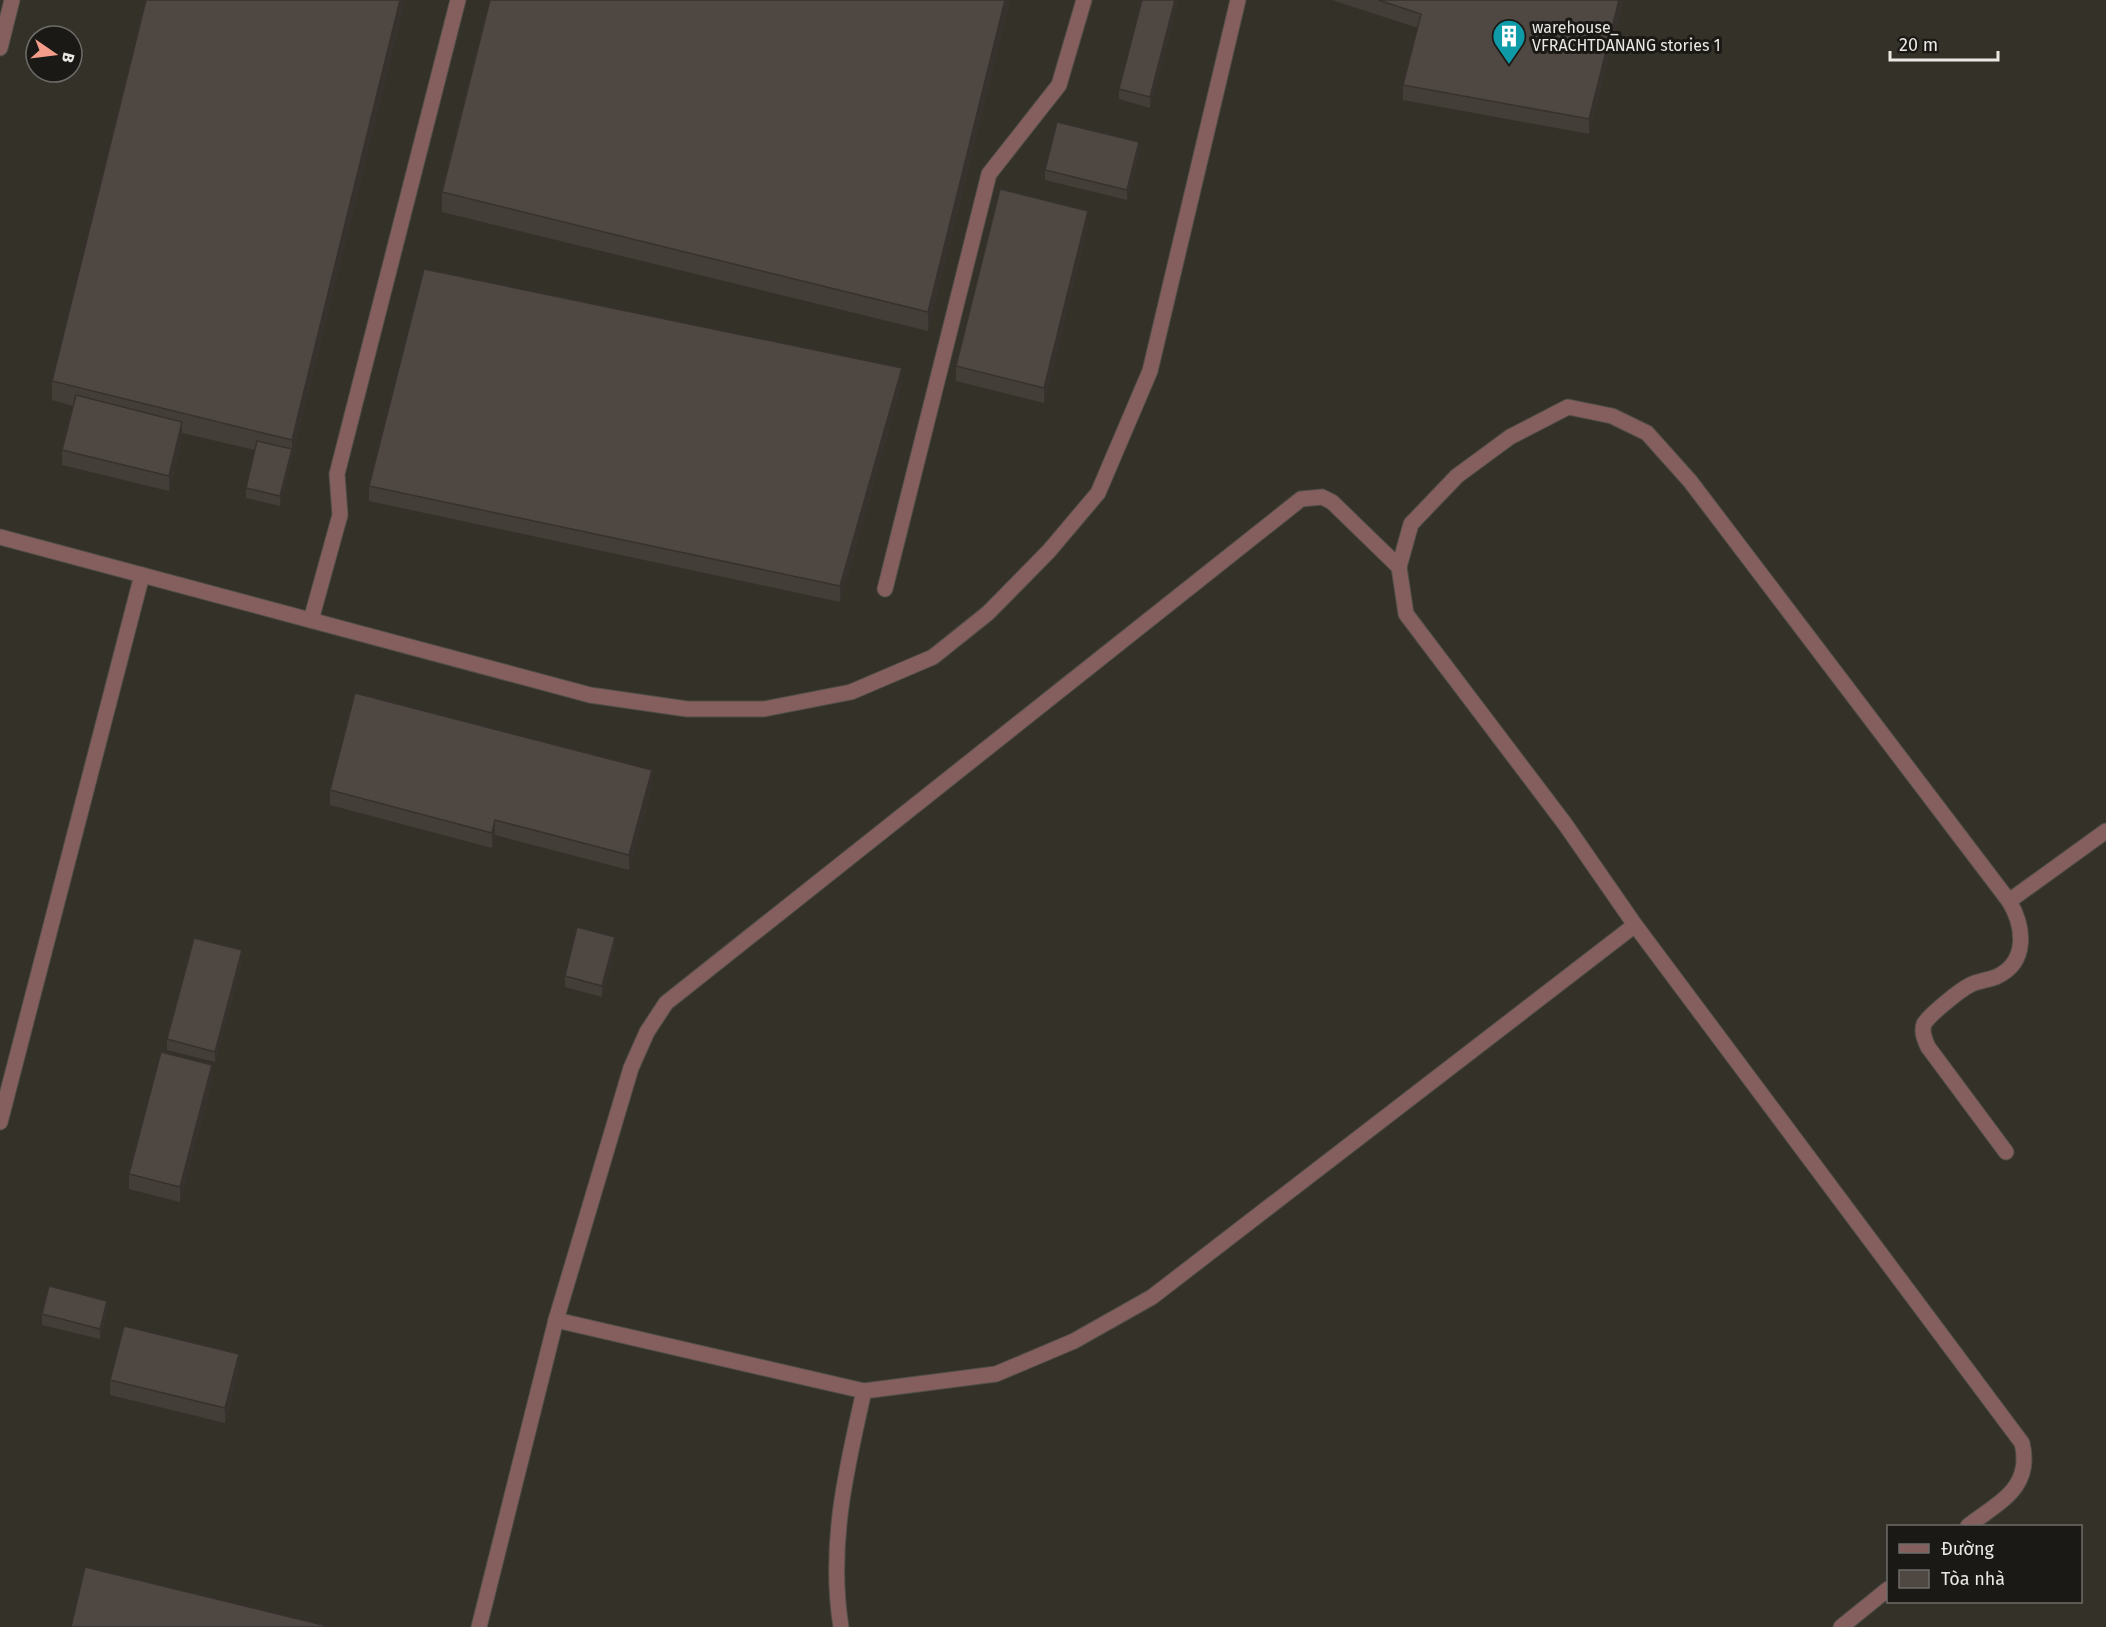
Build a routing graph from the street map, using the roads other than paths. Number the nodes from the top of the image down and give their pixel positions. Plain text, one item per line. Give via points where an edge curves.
1 (12, 0) edge
2 (458, 0) edge
3 (1084, 0) edge
4 (1238, 0) edge
5 (0, 48) edge
6 (0, 537) edge
7 (1399, 567) junction
8 (142, 575) junction
9 (885, 589) dead end
10 (311, 620) junction
11 (2106, 831) edge
12 (2009, 901) junction
13 (1635, 925) junction
14 (0, 1122) edge
15 (2006, 1152) dead end
16 (556, 1320) junction
17 (864, 1391) junction
18 (1970, 1525) edge
19 (1887, 1590) edge
20 (479, 1627) edge
21 (841, 1627) edge
22 (1841, 1627) edge

1 - 5 street
2 - 10 street via 337,474 340,515
3 - 9 street via 1059,85 989,174
4 - 10 street via 1150,371 1098,493 1049,551 988,613 933,657 851,692 764,708 687,709 590,694
6 - 8 street
7 - 12 street via 1412,524 1457,476 1510,437 1568,407 1612,416 1647,433 1690,481
7 - 13 street via 1406,614 1565,824
7 - 16 street via 1332,501 1322,497 1301,499 666,1003 631,1068
8 - 10 street
8 - 14 street
11 - 12 street
12 - 15 street via 2021,927 2022,938 2015,959 2004,972 1968,986 1932,1015 1923,1032 1928,1047
13 - 17 street via 1152,1297 1074,1341 996,1374
13 - 18 street via 2022,1443 2024,1474 2016,1488
16 - 17 street
16 - 20 street
17 - 21 street via 843,1484 836,1541 835,1590
19 - 22 street

